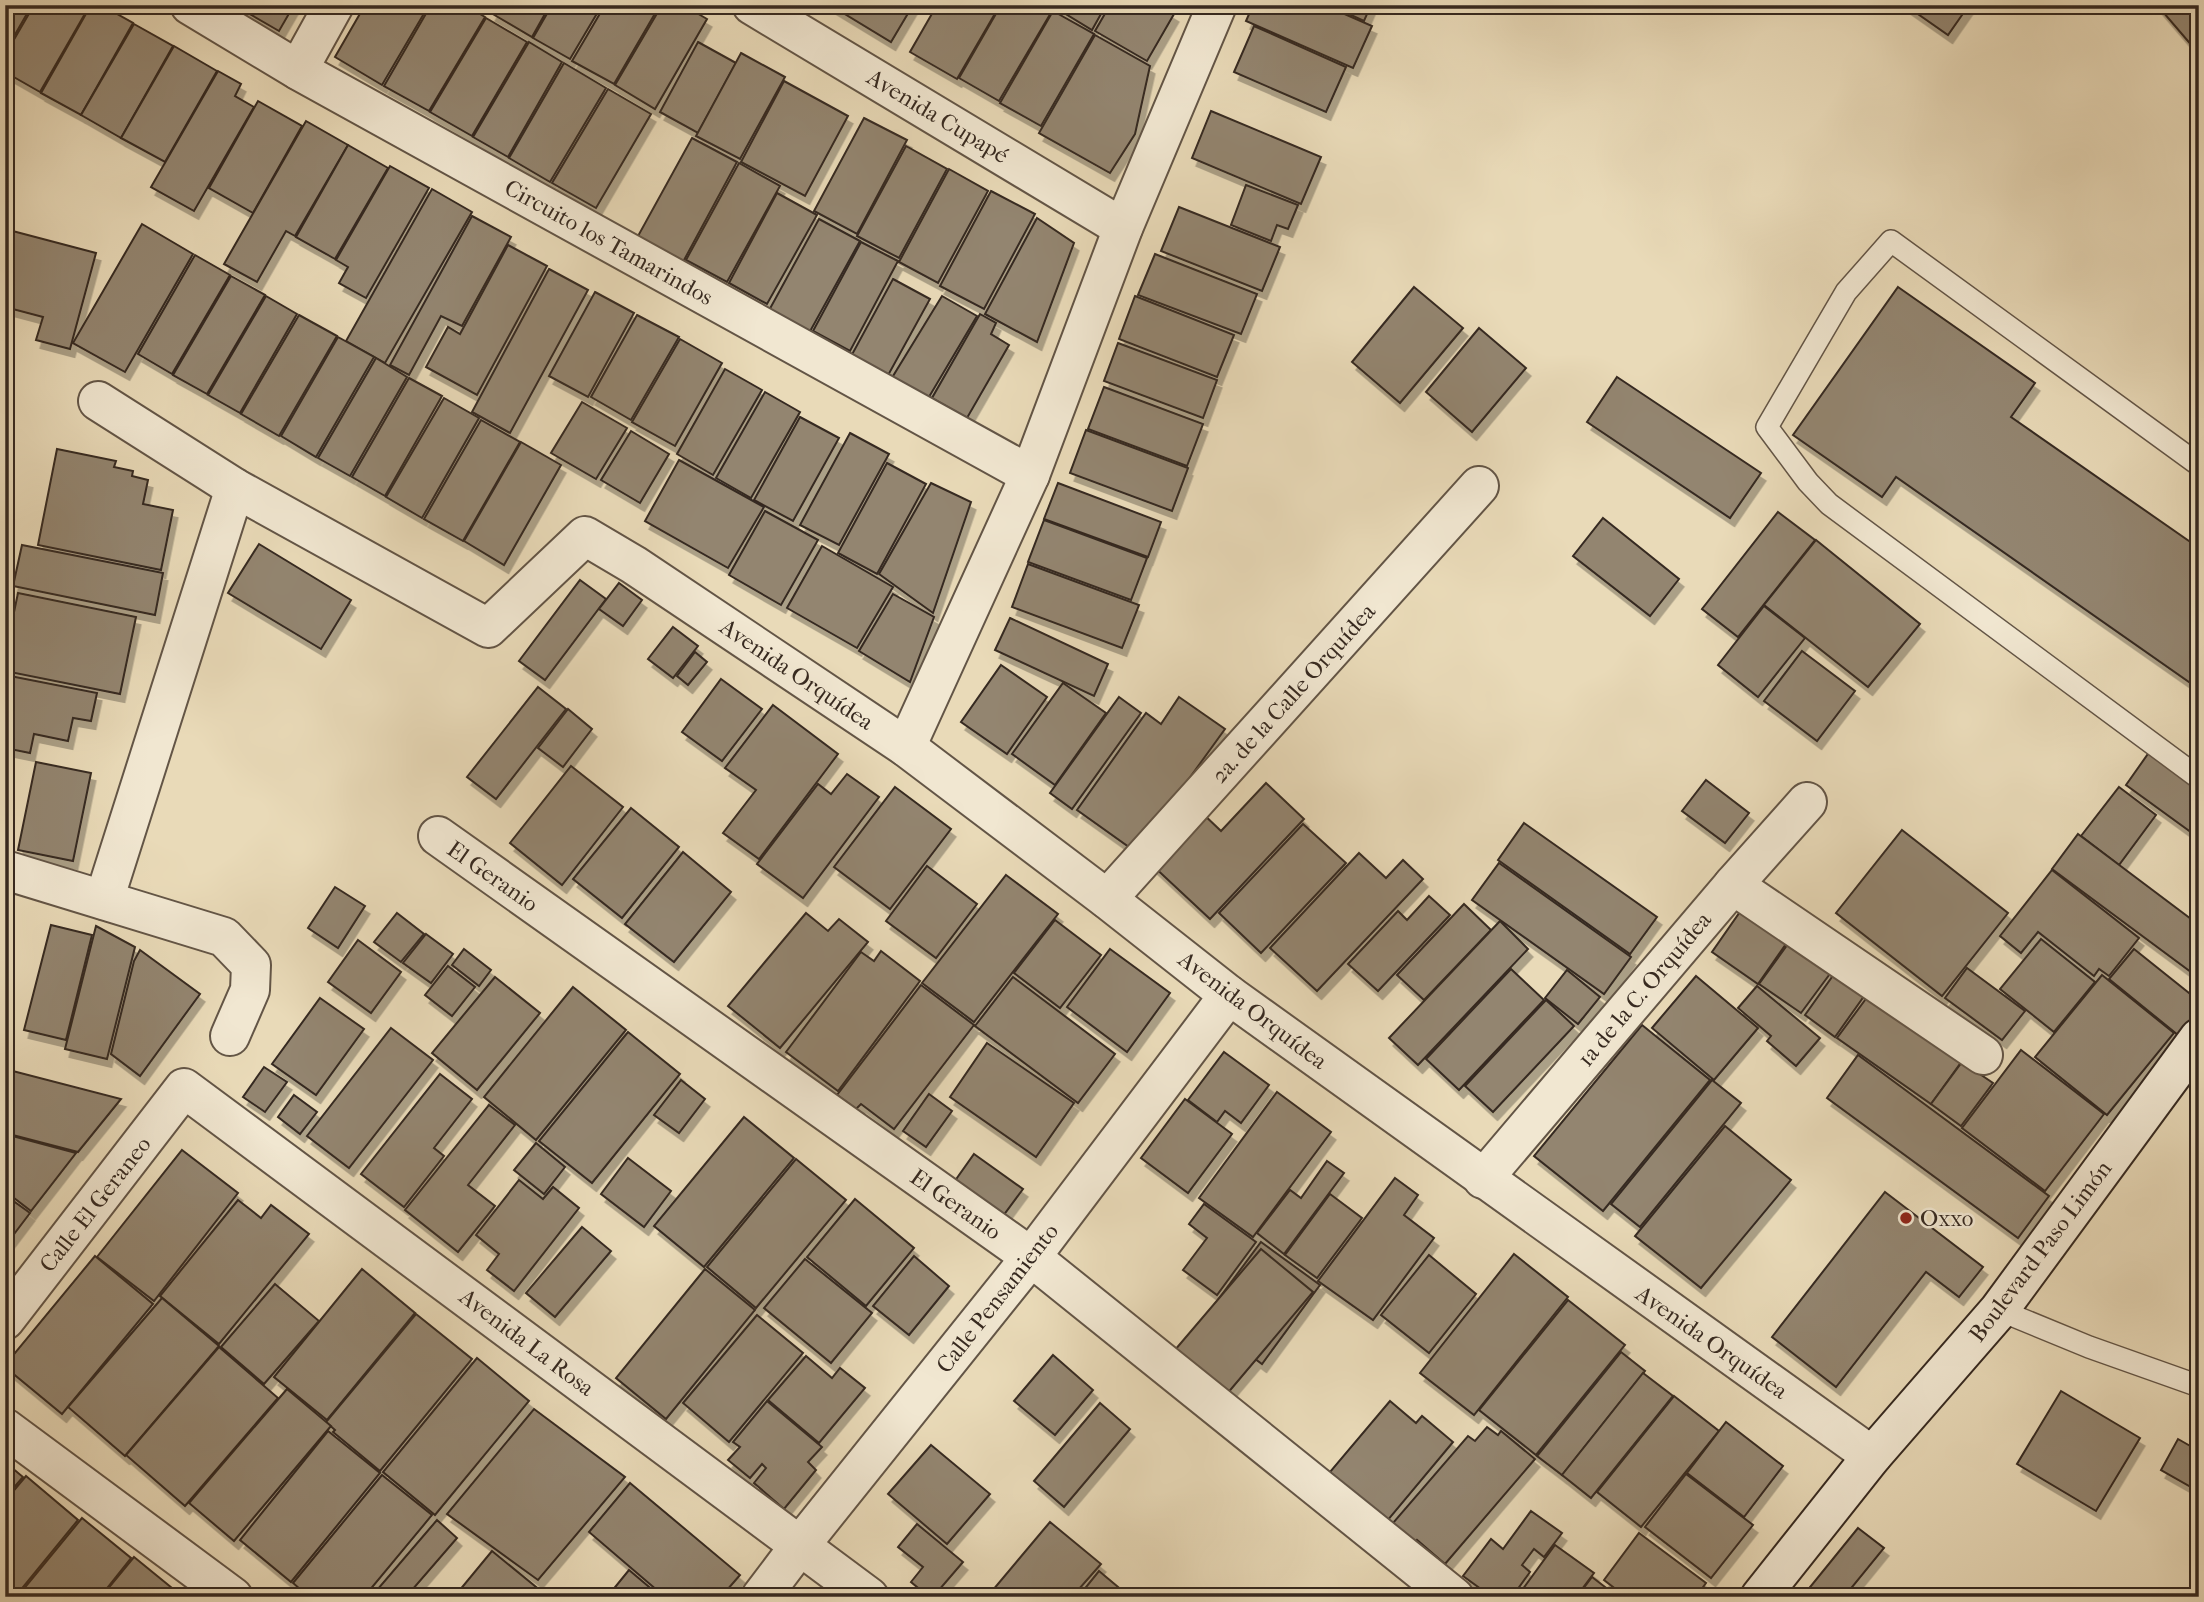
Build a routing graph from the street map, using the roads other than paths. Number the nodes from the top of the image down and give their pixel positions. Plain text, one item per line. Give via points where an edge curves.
1 (190, 5) edge
2 (334, 5) edge
3 (752, 5) edge
4 (1217, 5) edge
5 (298, 70) junction
6 (1123, 228) junction
7 (98, 401) dead end
8 (2199, 465) edge
9 (1030, 475) junction
10 (1479, 486) dead end
11 (235, 488) junction
12 (906, 747) junction
13 (2199, 778) edge
14 (1807, 802) dead end
15 (438, 836) dead end
16 (5, 870) edge
17 (1733, 885) junction
18 (1107, 899) junction
19 (104, 900) junction
20 (1229, 995) junction
21 (230, 1036) dead end
22 (2199, 1038) edge
23 (1983, 1055) dead end
24 (184, 1088) joint
25 (1483, 1179) junction
26 (1031, 1257) junction
27 (1999, 1310) junction
28 (5, 1320) edge
29 (2199, 1386) edge
30 (5, 1428) edge
31 (1872, 1456) junction
32 (801, 1544) junction
33 (233, 1597) edge
34 (761, 1597) edge
35 (869, 1597) edge
36 (1454, 1597) edge
37 (1760, 1597) edge

1 - 5 street, Circuito los Tamarindos
2 - 5 street
3 - 6 street, Avenida Cupapé
4 - 6 street
5 - 9 street, Circuito los Tamarindos
6 - 9 street
7 - 11 street
8 - 13 lane via 1891,241 1846,292 1767,427 1829,504
9 - 12 street
10 - 18 street, 2a. de la Calle Orquídea
11 - 12 street, Avenida Orquídea via 488,628 585,536
11 - 19 street
12 - 18 street, Avenida Orquídea
14 - 17 street, 1a de la C. Orquídea
15 - 26 street, El Geranio
16 - 19 street
17 - 23 street
17 - 25 street, 1a de la C. Orquídea
18 - 20 street, Avenida Orquídea
19 - 21 street via 224,937 251,965 250,990
20 - 25 street, Avenida Orquídea
20 - 26 street, Calle Pensamiento
22 - 27 street, Boulevard Paso Limón
24 - 28 street, Calle El Geraneo
24 - 32 street, Avenida La Rosa
25 - 31 street, Avenida Orquídea
26 - 32 street, Calle Pensamiento
26 - 36 street, El Geranio
27 - 29 lane
27 - 31 street, Boulevard Paso Limón
30 - 33 street
31 - 37 street, Boulevard Paso Limón
32 - 34 street, Calle Pensamiento
32 - 35 street, Avenida La Rosa

